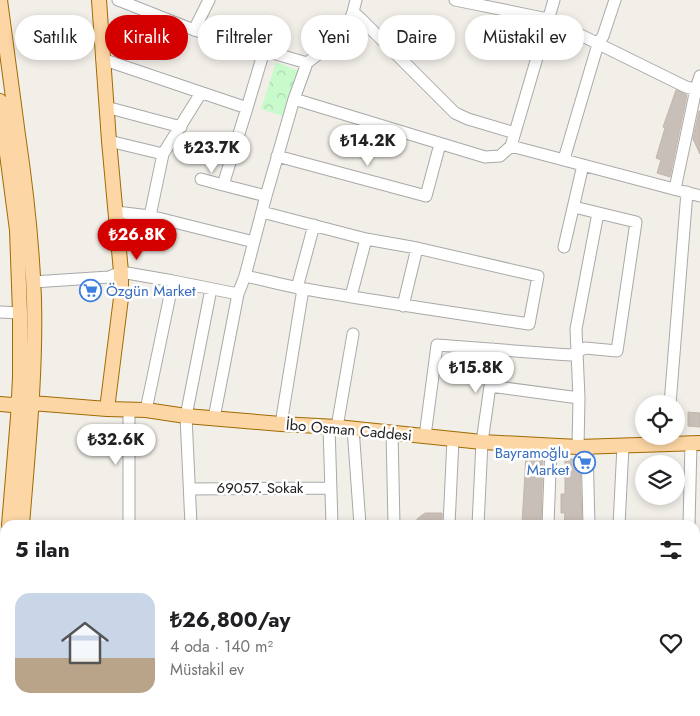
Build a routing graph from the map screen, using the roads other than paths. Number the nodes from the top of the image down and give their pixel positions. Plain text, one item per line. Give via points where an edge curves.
1 (0, 0) edge
2 (99, 0) edge
3 (118, 0) edge
4 (209, 0) edge
5 (356, 0) edge
6 (455, 0) edge
7 (554, 0) edge
8 (616, 0) edge
9 (353, 12) junction
10 (528, 15) edge
11 (549, 15) edge
12 (194, 30) junction
13 (198, 31) edge
14 (584, 37) edge
15 (598, 44) junction
16 (291, 58) edge
17 (102, 59) junction
18 (261, 60) edge
19 (536, 60) edge
20 (308, 63) junction
21 (700, 76) edge
22 (698, 90) edge
23 (200, 93) junction
24 (294, 99) junction
25 (0, 101) edge
26 (106, 107) junction
27 (247, 108) junction
28 (180, 126) junction
29 (515, 133) junction
30 (109, 141) junction
31 (440, 144) junction
32 (511, 146) junction
33 (163, 154) junction
34 (277, 156) junction
35 (564, 160) junction
36 (584, 165) junction
37 (5, 173) edge
38 (201, 179) dead end
39 (222, 185) junction
40 (675, 189) junction
41 (687, 192) junction
42 (266, 196) junction
43 (700, 196) edge
44 (574, 207) junction
45 (116, 212) junction
46 (262, 212) junction
47 (598, 213) junction
48 (150, 216) junction
49 (314, 225) junction
50 (366, 239) junction
51 (254, 242) junction
52 (564, 247) dead end
53 (417, 248) junction
54 (121, 272) junction
55 (245, 276) junction
56 (172, 280) junction
57 (33, 282) junction
58 (300, 288) junction
59 (211, 289) junction
60 (238, 294) junction
61 (351, 296) junction
62 (403, 306) junction
63 (0, 312) edge
64 (20, 313) junction
65 (353, 334) dead end
66 (493, 349) junction
67 (577, 352) junction
68 (490, 386) junction
69 (671, 395) edge
70 (579, 398) junction
71 (25, 402) junction
72 (0, 404) edge
73 (129, 408) junction
74 (108, 409) junction
75 (146, 410) junction
76 (186, 416) junction
77 (214, 418) junction
78 (281, 424) junction
79 (333, 426) junction
80 (353, 428) junction
81 (392, 432) junction
82 (425, 436) junction
83 (453, 439) junction
84 (482, 442) junction
85 (696, 443) edge
86 (635, 444) edge
87 (551, 446) junction
88 (623, 446) junction
89 (582, 447) junction
90 (330, 488) junction
91 (190, 489) junction
92 (10, 520) edge
93 (22, 520) edge
94 (129, 520) edge
95 (191, 520) edge
96 (332, 520) edge
97 (360, 520) edge
98 (394, 520) edge
99 (449, 520) edge
100 (478, 520) edge
101 (548, 520) edge
102 (589, 520) edge
103 (619, 520) edge
104 (689, 520) edge

1 - 57 main road via 30,231
2 - 17 main road
3 - 12 street
4 - 12 street
5 - 9 street
6 - 10 street
7 - 11 street
8 - 15 street
9 - 20 street via 340,37
9 - 29 street via 449,109 468,119
12 - 13 street
14 - 15 street
15 - 22 street
15 - 35 street
16 - 20 street
17 - 23 street
17 - 26 main road
18 - 27 street
19 - 29 street
20 - 24 street
21 - 22 street
22 - 40 street
23 - 27 street
23 - 28 street
24 - 31 street
24 - 34 street
25 - 37 main road
26 - 28 street
26 - 30 main road
27 - 39 street
28 - 33 street
29 - 32 street
30 - 33 street
30 - 45 main road
31 - 32 street via 485,157 500,156
31 - 34 street via 426,196
32 - 35 street
33 - 48 street
34 - 42 street
35 - 36 street
36 - 40 street
36 - 44 street
37 - 64 main road via 17,230
38 - 39 street
39 - 42 street
40 - 41 street
41 - 43 street
41 - 69 street
42 - 46 street
44 - 47 street
44 - 52 street
45 - 48 street
45 - 54 main road
46 - 49 street
46 - 51 street
47 - 67 street via 576,329
47 - 67 street via 636,222 618,351 585,348
48 - 51 street
49 - 50 street
49 - 58 street
50 - 53 street
50 - 61 street
51 - 55 street
53 - 62 street
53 - 62 street via 538,276 529,324
54 - 56 street
54 - 57 street via 109,277
54 - 74 main road
55 - 58 street
55 - 60 street
56 - 59 street
56 - 75 street
57 - 71 main road via 34,352
58 - 61 street
58 - 78 street
59 - 60 street
59 - 76 street
60 - 77 street
61 - 62 street
63 - 64 street
64 - 71 main road via 20,377
65 - 79 street
66 - 67 street via 571,355
66 - 68 street
66 - 82 street via 437,345
67 - 70 street
68 - 70 street
68 - 84 street
70 - 89 street
71 - 72 main road, İbo Osman Caddesi
71 - 74 main road, İbo Osman Caddesi
71 - 92 main road
71 - 93 main road
73 - 74 main road, İbo Osman Caddesi
73 - 75 main road, İbo Osman Caddesi
73 - 94 street
75 - 76 main road, İbo Osman Caddesi
76 - 77 main road, İbo Osman Caddesi
76 - 91 street
77 - 78 main road, İbo Osman Caddesi
78 - 79 main road, İbo Osman Caddesi
79 - 80 main road, İbo Osman Caddesi
79 - 90 street
80 - 81 main road, İbo Osman Caddesi
80 - 97 street
81 - 82 main road, İbo Osman Caddesi
81 - 98 street
82 - 83 main road, İbo Osman Caddesi
83 - 84 main road, İbo Osman Caddesi
83 - 99 street
84 - 87 main road, İbo Osman Caddesi
84 - 100 street
85 - 104 street
86 - 88 main road, İbo Osman Caddesi
87 - 89 main road, İbo Osman Caddesi
87 - 101 street
88 - 89 main road, İbo Osman Caddesi
88 - 103 street
89 - 102 street
90 - 91 street, 69057. Sokak
90 - 96 street
91 - 95 street

